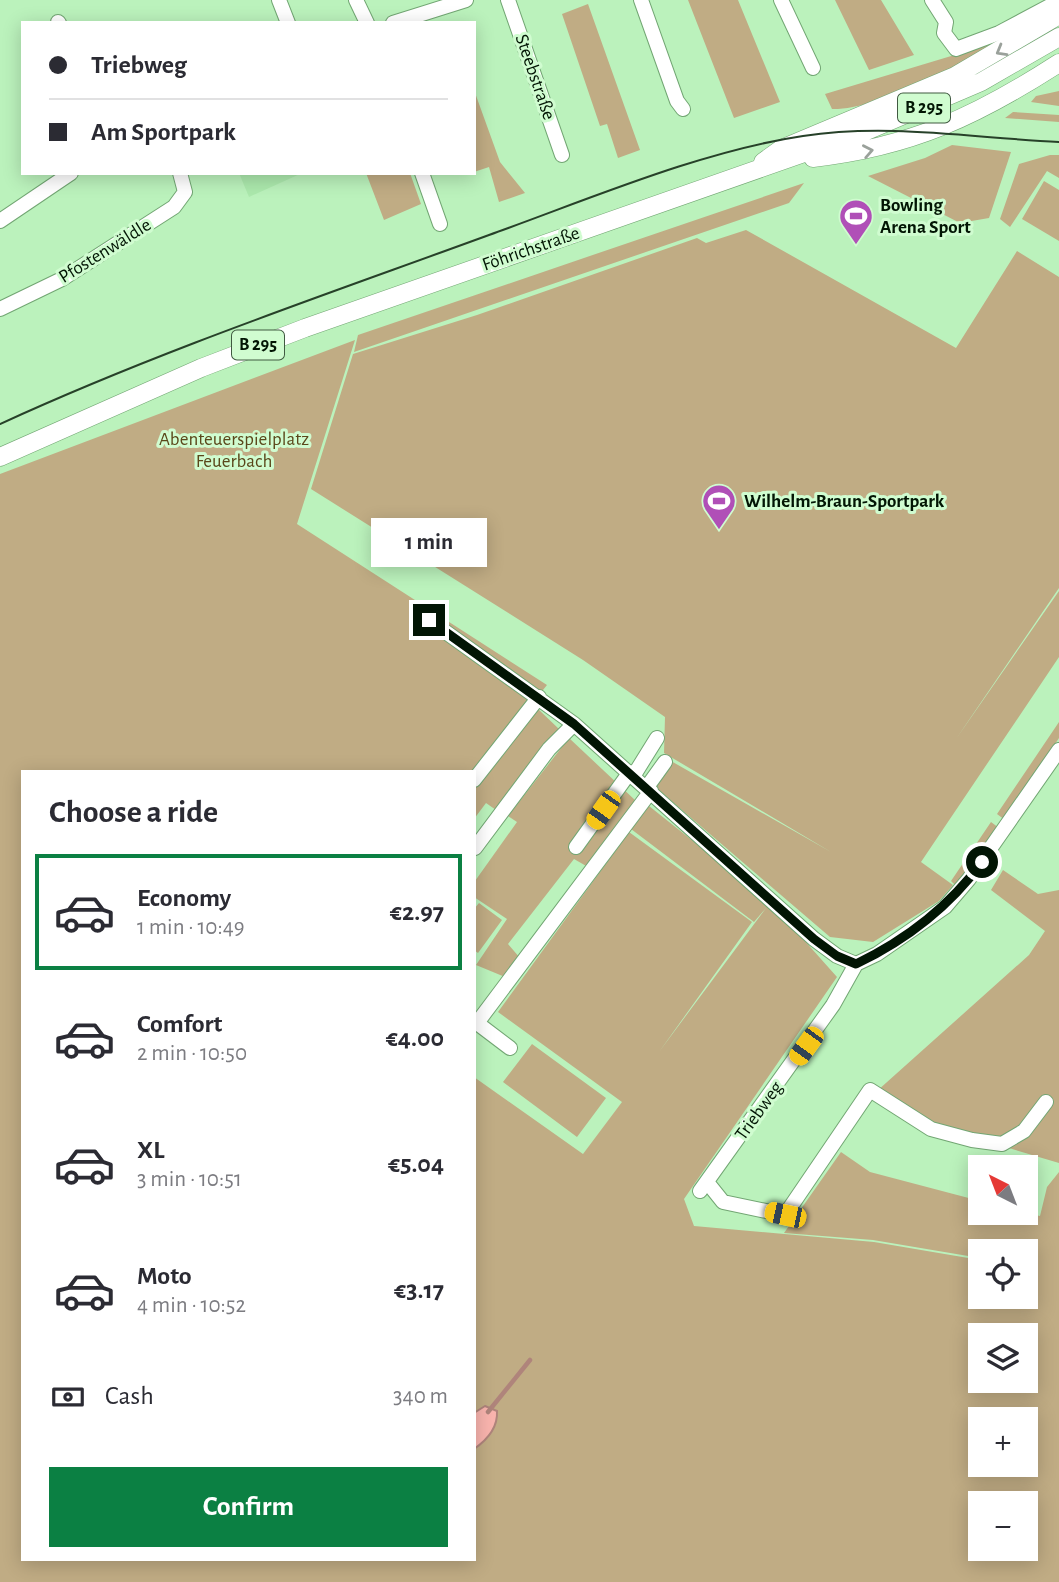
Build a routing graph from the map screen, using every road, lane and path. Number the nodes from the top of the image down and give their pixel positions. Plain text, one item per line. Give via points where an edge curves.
1 (279, 0) edge
2 (356, 0) edge
3 (466, 0) edge
4 (508, 0) edge
5 (641, 0) edge
6 (781, 0) edge
7 (932, 0) edge
8 (1059, 1) edge
9 (1059, 15) edge
10 (287, 21) edge
11 (366, 21) edge
12 (399, 21) edge
13 (1059, 37) edge
14 (1059, 64) edge
15 (813, 68) dead end
16 (683, 109) dead end
17 (562, 155) dead end
18 (781, 162) junction
19 (749, 173) junction
20 (68, 175) edge
21 (181, 175) edge
22 (423, 175) edge
23 (0, 221) edge
24 (440, 224) dead end
25 (0, 309) edge
26 (0, 457) edge
27 (429, 620) dead end
28 (539, 697) junction
29 (574, 724) junction
30 (657, 738) dead end
31 (1059, 750) edge
32 (665, 762) dead end
33 (632, 774) junction
34 (476, 777) edge
35 (649, 789) junction
36 (476, 847) edge
37 (576, 847) dead end
38 (856, 964) junction
39 (510, 1048) dead end
40 (1046, 1102) dead end

1 - 10 street
2 - 11 street
3 - 12 street
4 - 17 street, Steebstraße
5 - 16 street
6 - 15 street
7 - 8 street via 946,22 944,33 956,49 999,33
9 -> 19 main road via 955,76 781,149
13 - 18 main road, Föhrichstraße / B 295 via 943,100
18 -> 14 main road via 905,142 978,110
18 - 19 main road, Föhrichstraße / B 295
19 - 26 main road, Föhrichstraße / B 295 via 305,327
20 - 23 street
21 - 25 street, Pfostenwäldle via 185,192 174,207 62,279
22 - 24 street
27 - 28 street
28 - 29 street
28 - 34 street
29 - 33 street
29 - 36 street via 549,749
30 - 33 street
31 - 38 street via 946,907
32 - 35 street
33 - 35 street
33 - 37 street
35 - 38 street via 814,939
35 - 39 street via 477,1023
38 - 40 street, Triebweg via 833,1006 704,1187 723,1202 785,1215 870,1090 931,1129 1002,1144 1024,1131

